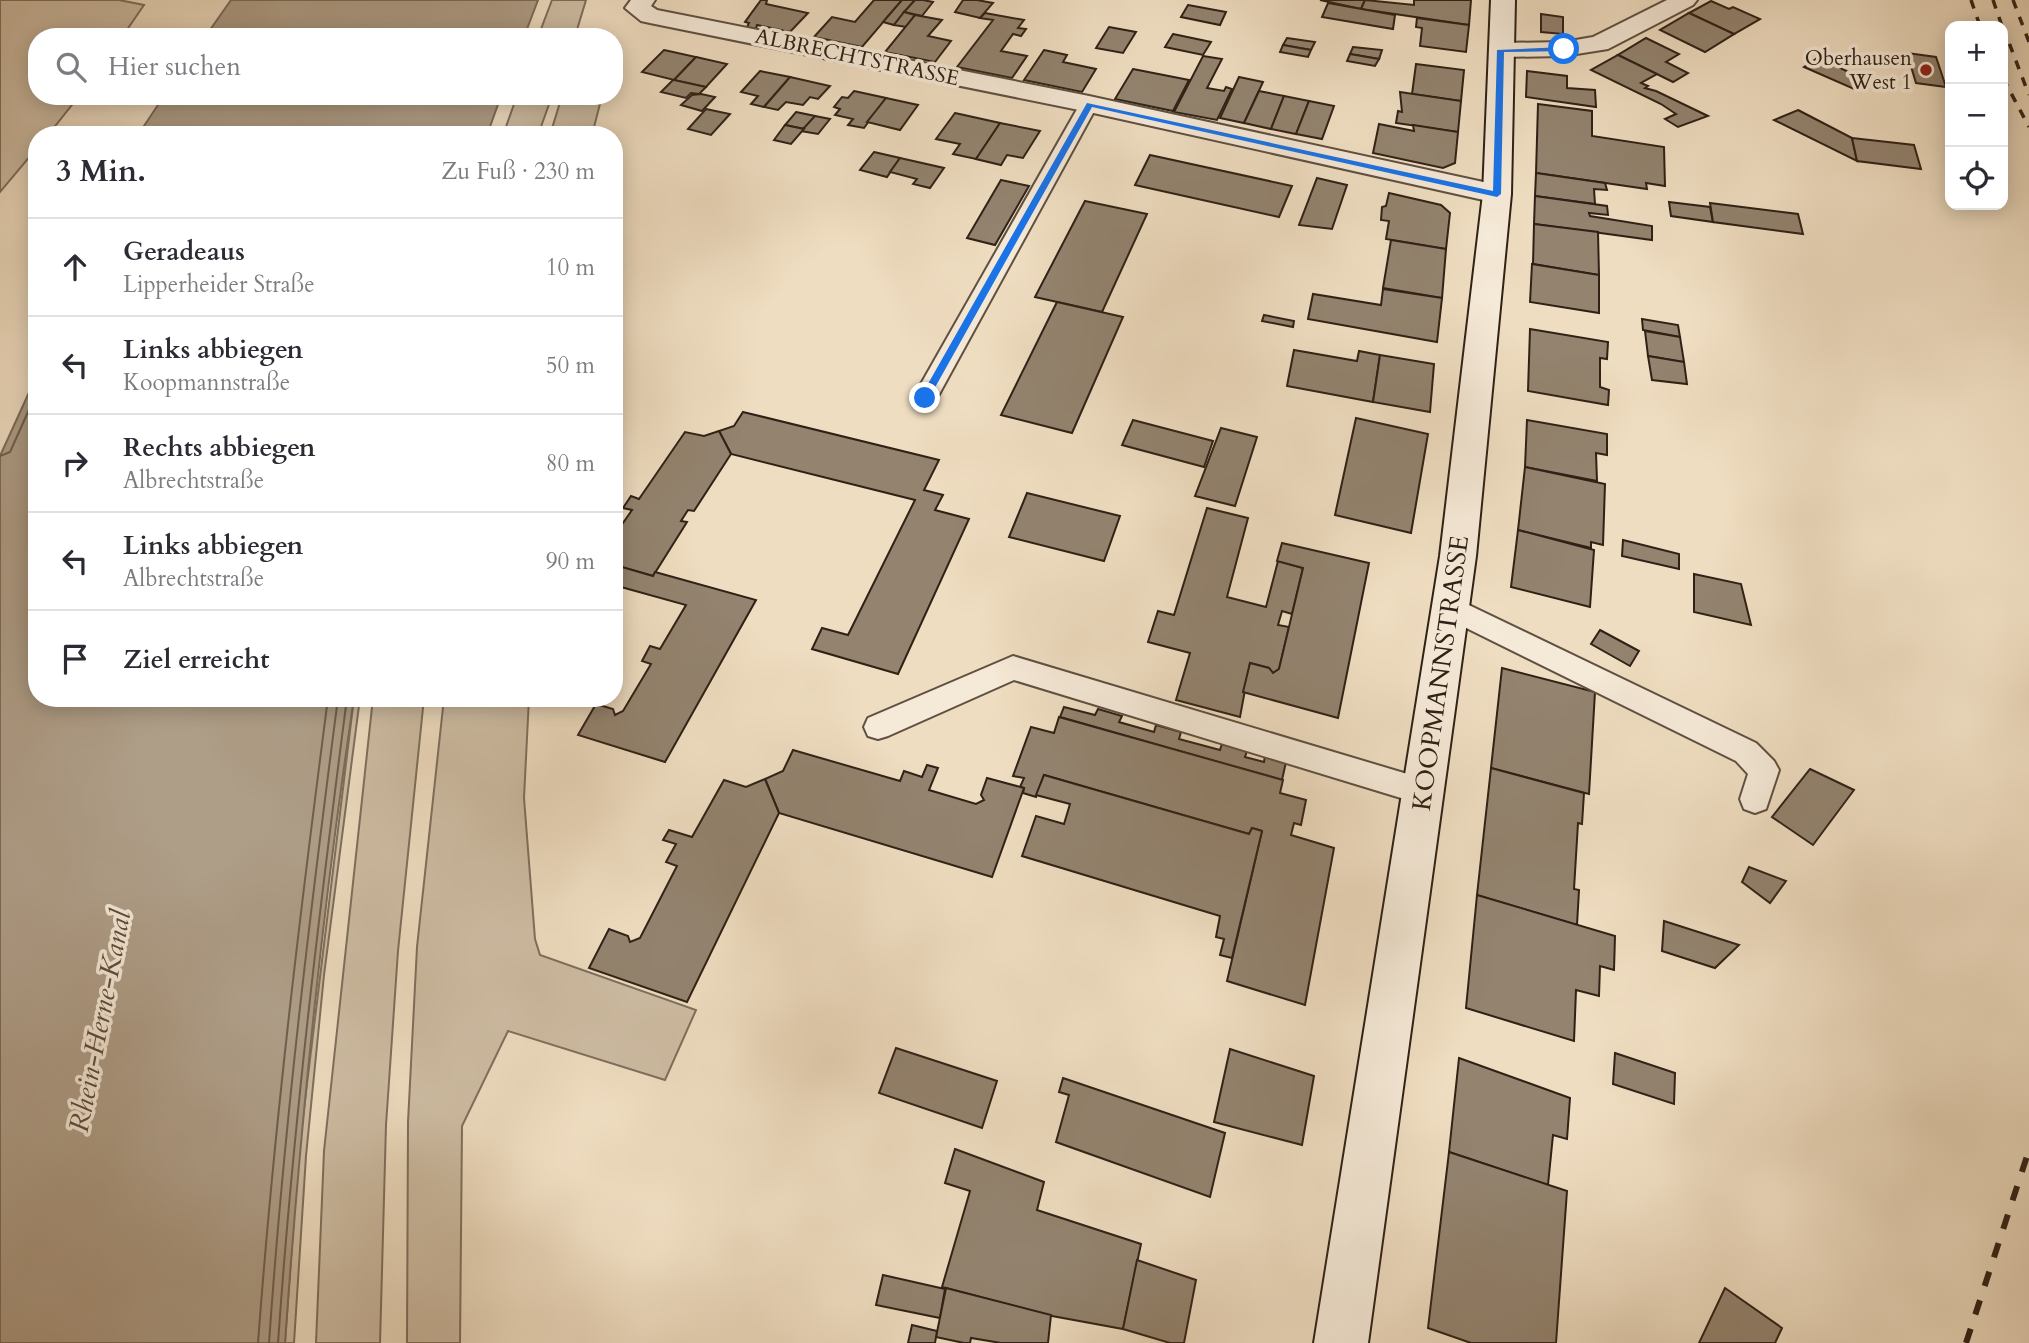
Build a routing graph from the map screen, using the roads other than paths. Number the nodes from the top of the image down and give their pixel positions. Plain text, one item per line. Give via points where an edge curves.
1 (643, 0) edge
2 (1503, 0) edge
3 (1685, 0) edge
4 (1500, 50) junction
5 (1089, 104) junction
6 (1497, 194) junction
7 (925, 398) dead end
8 (1450, 607) junction
9 (878, 727) dead end
10 (1424, 792) junction
11 (1755, 799) dead end
12 (1341, 1343) edge

1 - 5 street, ALBRECHTSTRASSE via 636,8 650,16
2 - 4 street, KOOPMANNSTRASSE
3 - 4 street via 1600,44
4 - 6 street, KOOPMANNSTRASSE
5 - 6 street, ALBRECHTSTRASSE
5 - 7 lane
6 - 8 street, KOOPMANNSTRASSE
8 - 10 street, KOOPMANNSTRASSE
8 - 11 lane via 1746,752 1764,770
9 - 10 lane via 1013,668
10 - 12 street, KOOPMANNSTRASSE

